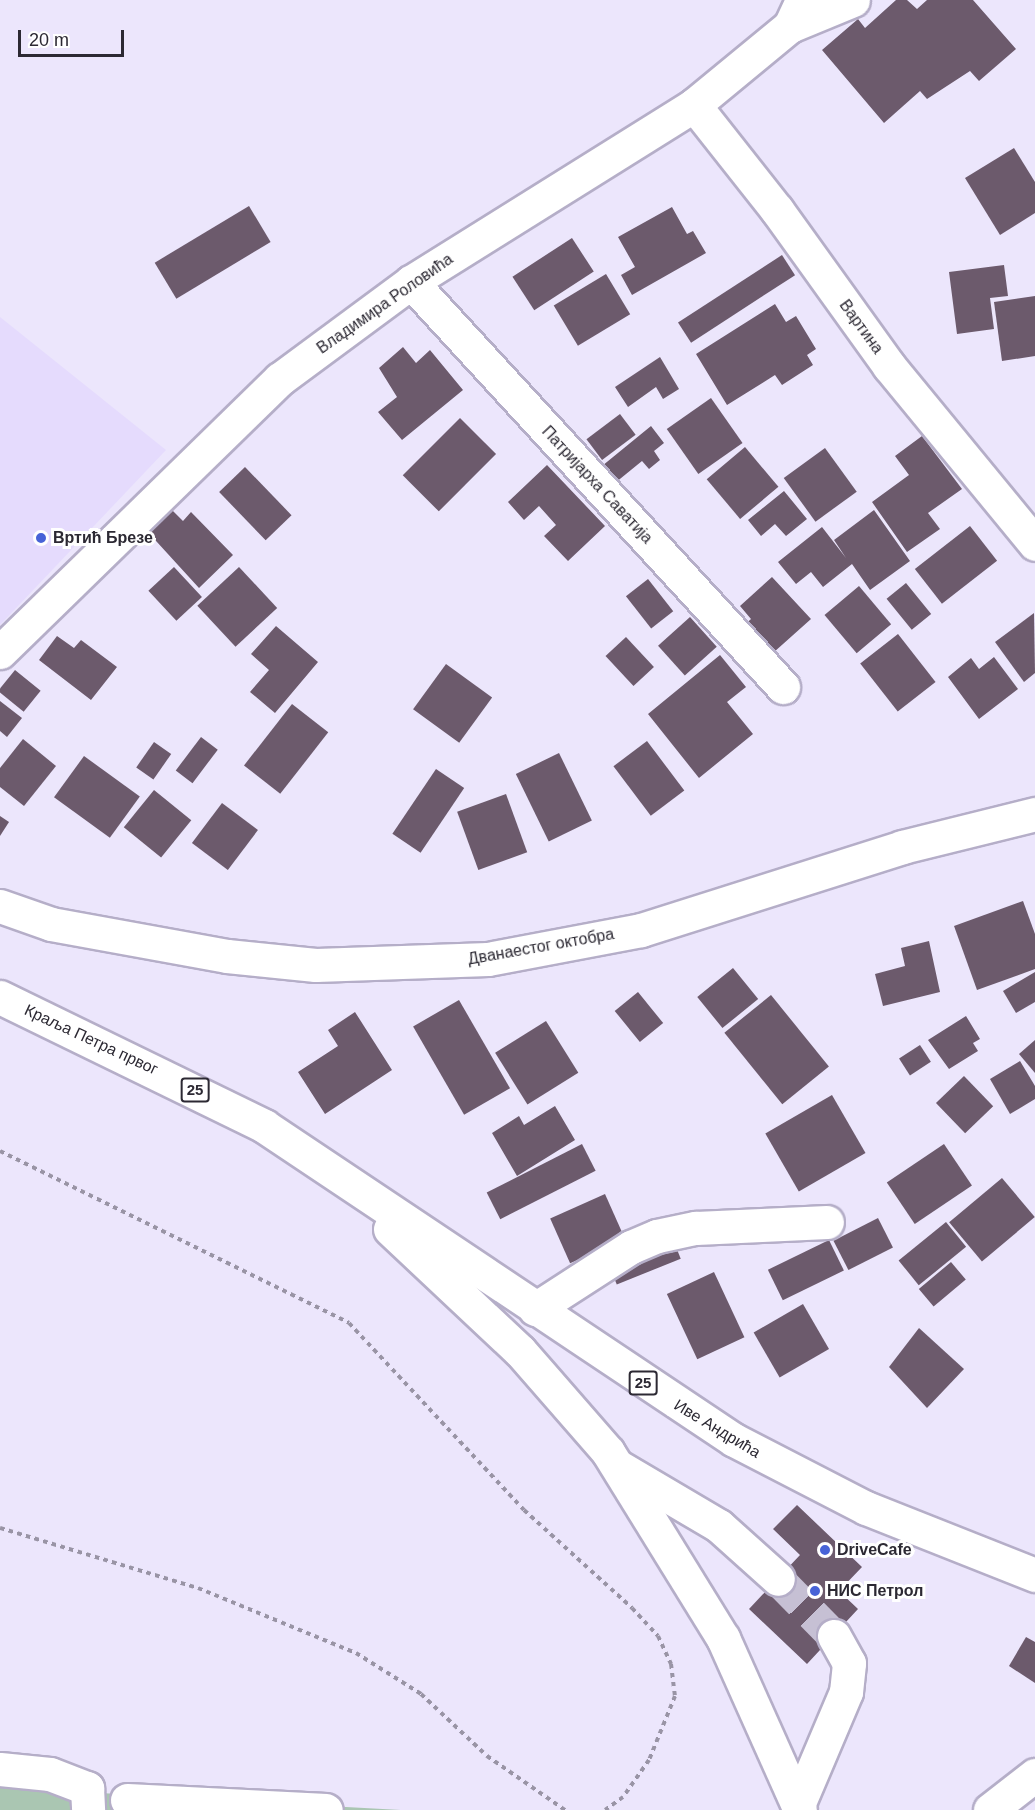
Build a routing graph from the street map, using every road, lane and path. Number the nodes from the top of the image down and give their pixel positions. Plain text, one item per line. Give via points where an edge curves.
1 (853, 0) edge
2 (796, 13) edge
3 (694, 105) junction
4 (411, 282) junction
5 (1035, 544) edge
6 (0, 652) edge
7 (783, 687) dead end
8 (1035, 814) edge
9 (0, 906) edge
10 (0, 997) edge
11 (0, 1151) edge
12 (307, 1152) junction
13 (826, 1222) dead end
14 (535, 1309) junction
15 (618, 1467) junction
16 (0, 1528) edge
17 (1035, 1575) edge
18 (778, 1579) tunnel mouth
19 (834, 1636) tunnel mouth
20 (0, 1769) edge
21 (1035, 1774) edge
22 (127, 1800) dead end
23 (799, 1807) edge
24 (558, 1808) edge
25 (88, 1810) edge
26 (326, 1810) edge
27 (565, 1810) edge
28 (605, 1810) edge
29 (990, 1810) edge

1 - 2 street, Владимира Роловића
2 - 3 street, Владимира Роловића
3 - 4 street, Владимира Роловића
3 - 5 street, Вартина via 777,210 889,366
4 - 6 street, Владимира Роловића via 280,379
4 - 7 street, Патријарха Саватија
8 - 9 street, Дванаестог октобра via 902,847 641,930 488,959 316,965 227,956 51,924
10 - 12 street, Краља Петра првог / 25 via 222,1103
11 - 28 path via 350,1323 524,1510 658,1636 671,1664 675,1696 649,1760 623,1797
12 - 14 street, Иве Андрића / 25
12 - 15 street via 520,1351
13 - 14 street via 696,1228 657,1236 631,1247
14 - 17 street, Иве Андрића / 25 via 643,1383 782,1467 897,1522
15 - 18 street via 719,1526
15 - 23 street via 723,1638
16 - 24 path via 198,1588 356,1653 421,1694 487,1756
19 - 23 street via 849,1663 846,1692
20 - 25 street via 50,1774 87,1788
21 - 29 street
22 - 26 street
24 - 27 path

